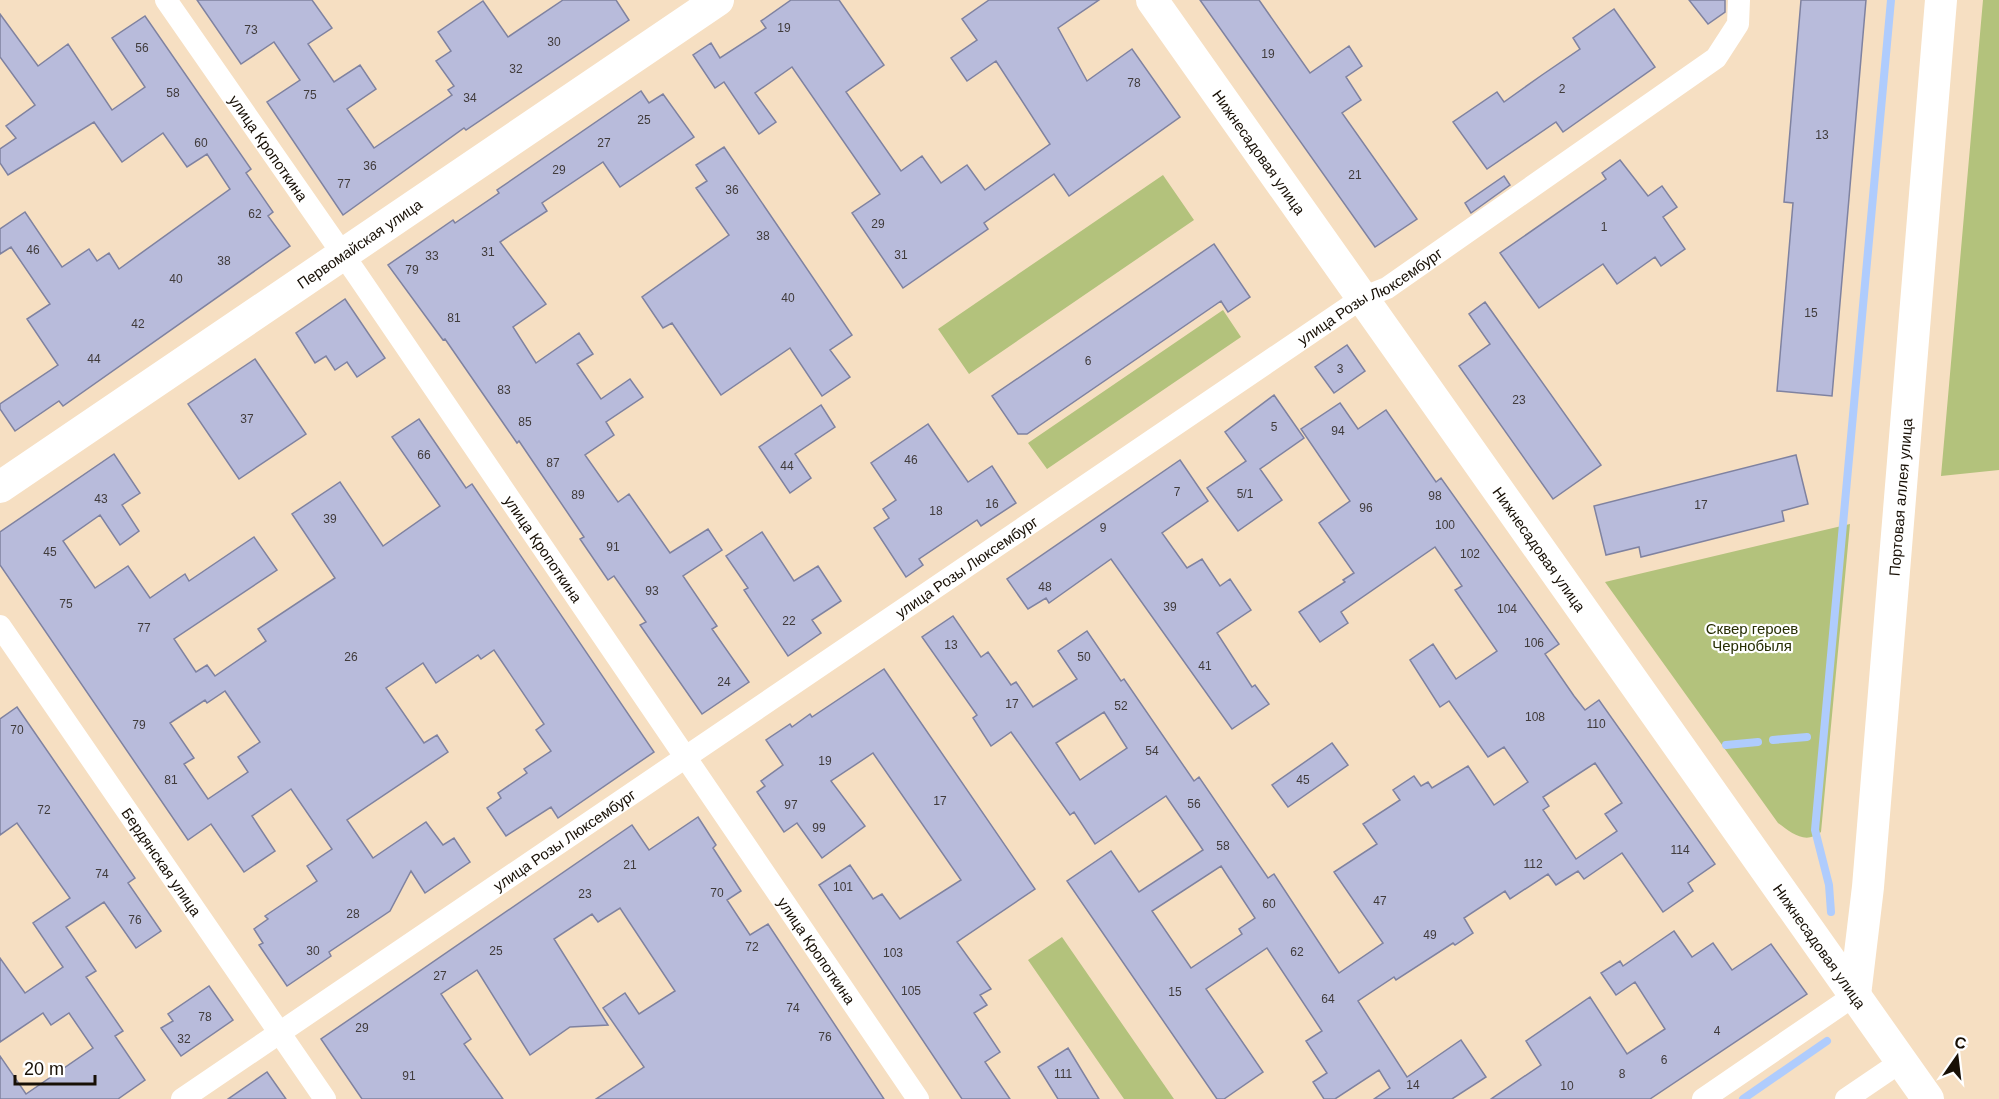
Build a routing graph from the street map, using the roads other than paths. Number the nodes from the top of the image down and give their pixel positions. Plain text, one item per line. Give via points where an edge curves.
1 (166, 0) edge
2 (717, 0) edge
3 (1152, 0) edge
4 (1739, 0) edge
5 (1941, 0) edge
6 (343, 254) junction
7 (1362, 298) junction
8 (0, 487) edge
9 (0, 626) edge
10 (685, 758) junction
11 (1855, 995) junction
12 (279, 1033) junction
13 (1902, 1061) junction
14 (182, 1099) edge
15 (325, 1099) edge
16 (918, 1099) edge
17 (1703, 1099) edge
18 (1846, 1099) edge
19 (1928, 1099) edge

1 - 6 street, улица Кропоткина
2 - 6 street, Первомайская улица
3 - 7 street, Нижнесадовая улица
4 - 7 street, улица Розы Люксембург via 1738,24 1716,58 1387,288
5 - 11 street, Портовая аллея улица via 1868,887
6 - 8 street, Первомайская улица
6 - 10 street, улица Кропоткина
7 - 10 street, улица Розы Люксембург
7 - 11 street, Нижнесадовая улица
9 - 12 street, Бердянская улица
10 - 12 street, улица Розы Люксембург
10 - 16 street, улица Кропоткина
11 - 13 street, Нижнесадовая улица
11 - 17 street
12 - 14 street, улица Розы Люксембург
12 - 15 street, Бердянская улица
13 - 18 street
13 - 19 street, Нижнесадовая улица

